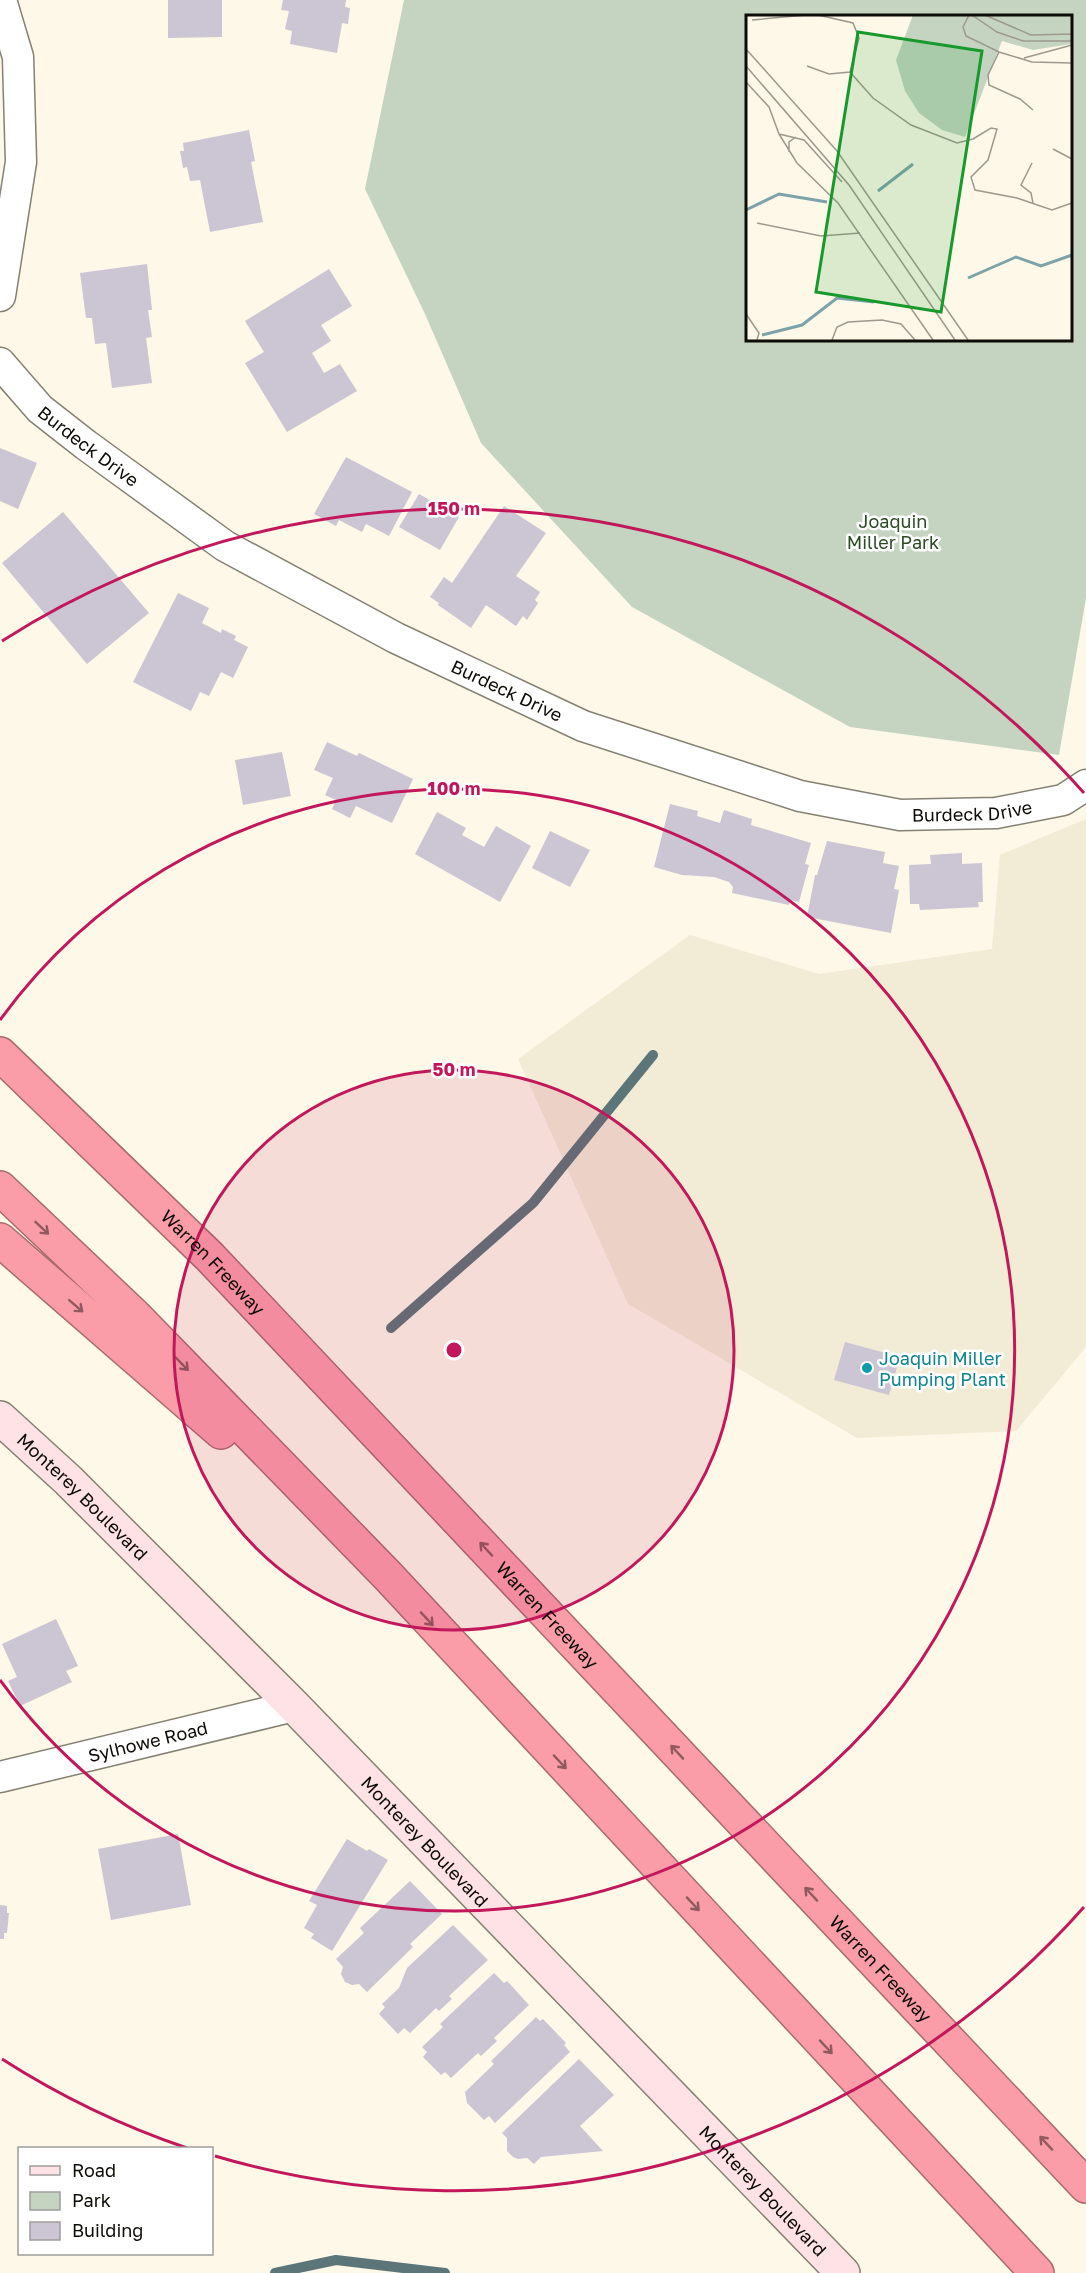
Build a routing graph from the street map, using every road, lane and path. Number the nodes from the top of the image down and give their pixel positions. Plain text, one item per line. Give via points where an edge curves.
1 (1, 0) edge
2 (0, 296) edge
3 (0, 363) edge
4 (1086, 785) edge
5 (0, 1054) edge
6 (0, 1188) edge
7 (0, 1240) edge
8 (0, 1418) edge
9 (387, 1576) junction
10 (294, 1706) junction
11 (0, 1777) edge
12 (1086, 2186) edge
13 (843, 2273) edge
14 (1037, 2273) edge

1 - 2 street via 18,57 21,162
3 - 4 street, Burdeck Drive via 40,409 225,546 396,638 583,726 800,796 900,814 996,813 1063,800
12 -> 5 highway, Warren Freeway via 210,1257
6 -> 9 highway via 136,1317
7 -> 9 highway
8 - 10 street, Monterey Boulevard via 68,1480
9 -> 14 highway
10 - 11 street, Sylhowe Road
10 - 13 street, Monterey Boulevard

